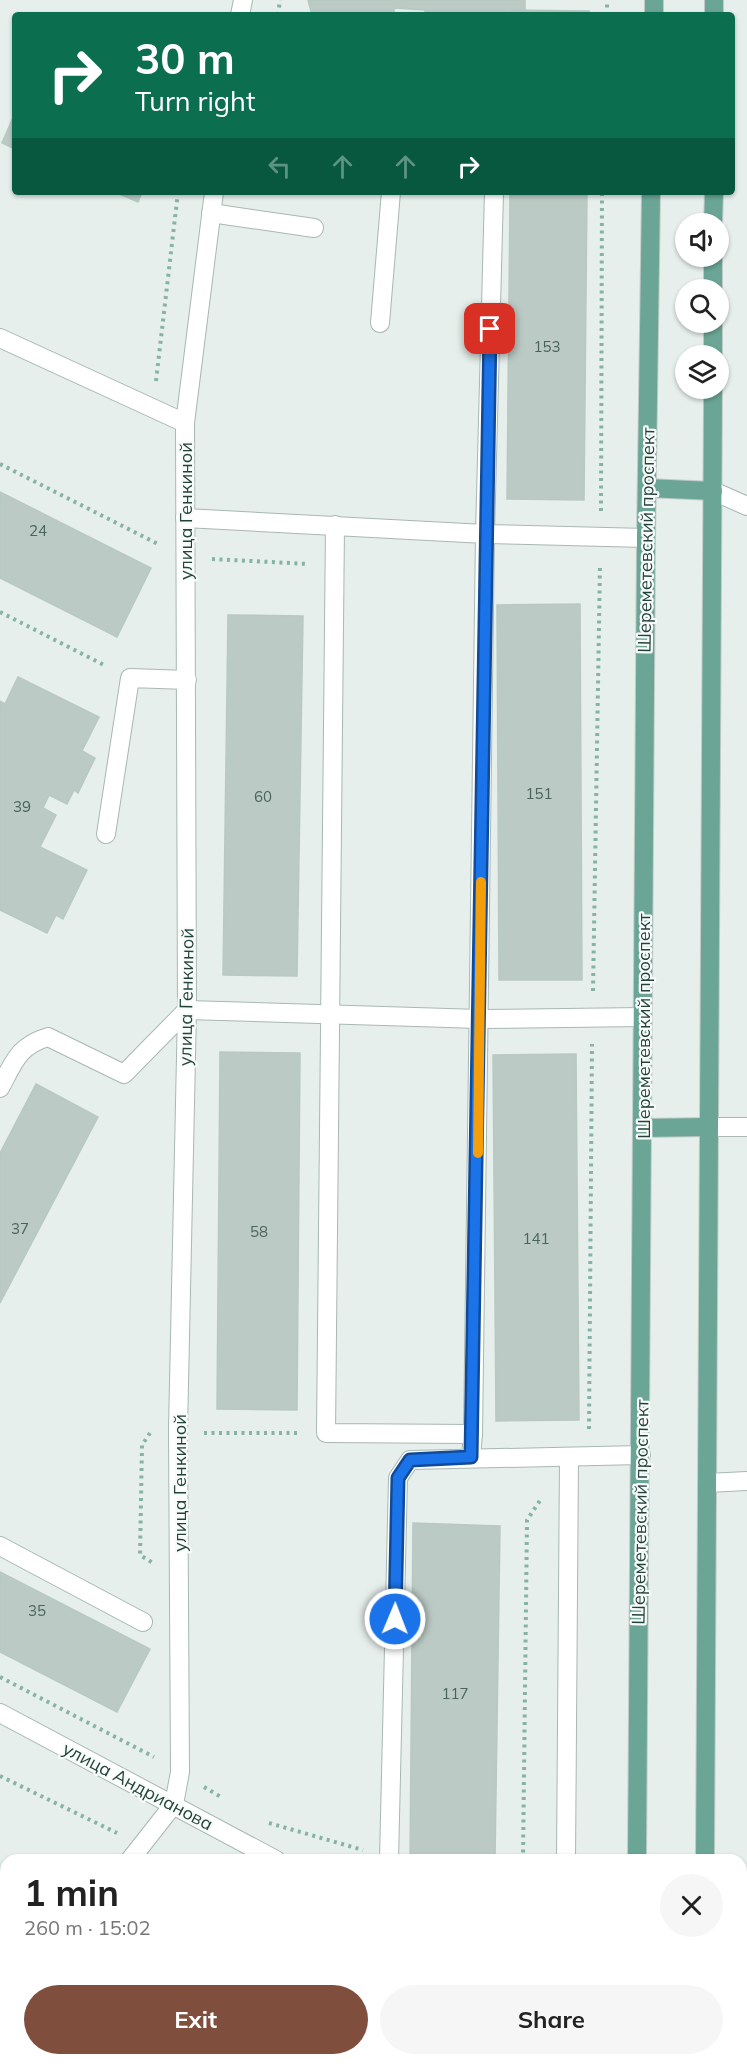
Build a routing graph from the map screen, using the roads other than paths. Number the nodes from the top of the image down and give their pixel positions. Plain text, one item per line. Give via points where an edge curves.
1 (214, 195) edge
2 (391, 195) edge
3 (494, 195) edge
4 (651, 195) edge
5 (714, 195) edge
6 (211, 213) junction
7 (714, 213) edge
8 (314, 228) dead end
9 (380, 322) dead end
10 (0, 338) edge
11 (713, 399) edge
12 (185, 423) junction
13 (647, 488) junction
14 (713, 491) junction
15 (747, 506) edge
16 (185, 518) junction
17 (335, 525) junction
18 (485, 534) junction
19 (646, 538) junction
20 (187, 680) junction
21 (106, 834) dead end
22 (187, 1010) junction
23 (329, 1014) junction
24 (642, 1017) junction
25 (480, 1019) junction
26 (0, 1088) edge
27 (709, 1127) junction
28 (747, 1127) edge
29 (642, 1128) junction
30 (473, 1434) junction
31 (641, 1455) junction
32 (471, 1457) junction
33 (569, 1457) junction
34 (747, 1481) edge
35 (707, 1483) junction
36 (0, 1546) edge
37 (143, 1622) dead end
38 (0, 1713) edge
39 (174, 1804) junction
40 (135, 1854) edge
41 (265, 1854) edge
42 (389, 1854) edge
43 (566, 1854) edge
44 (637, 1854) edge
45 (705, 1854) edge

1 - 6 street, улица Генкиной
2 - 9 street
3 - 18 street
4 - 13 main road, Шереметевский проспект
5 - 7 main road
6 - 8 street
6 - 12 street, улица Генкиной
10 - 12 street
11 - 14 main road
12 - 16 street, улица Генкиной
13 - 14 main road
13 - 19 main road, Шереметевский проспект
14 - 15 street
14 - 27 main road
16 - 17 street
16 - 20 street, улица Генкиной
17 - 18 street
17 - 23 street
18 - 19 street
18 - 25 street
19 - 24 main road, Шереметевский проспект
20 - 21 street via 130,678
20 - 22 street, улица Генкиной
22 - 23 street
22 - 26 street via 124,1074 48,1037 30,1042 17,1055
22 - 39 street, улица Генкиной via 178,1430 180,1772
23 - 25 street
23 - 30 street via 326,1433
24 - 25 street
24 - 29 main road, Шереметевский проспект
25 - 30 street
27 - 28 street
27 - 29 main road
27 - 35 main road
29 - 31 main road, Шереметевский проспект
30 - 32 street
31 - 33 street
31 - 44 main road, Шереметевский проспект
32 - 33 street
32 - 42 street via 410,1460 398,1478
33 - 43 street
34 - 35 street
35 - 45 main road
36 - 37 street
38 - 39 street, улица Андрианова
39 - 40 street
39 - 41 street, улица Андрианова

